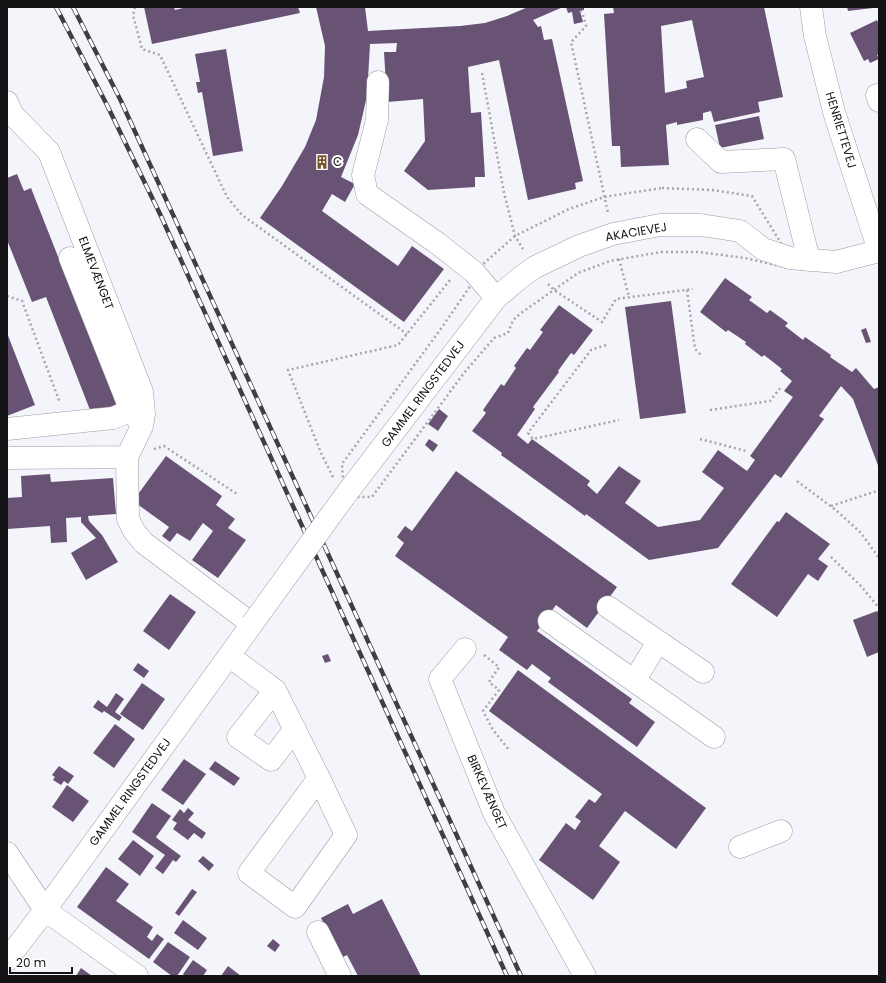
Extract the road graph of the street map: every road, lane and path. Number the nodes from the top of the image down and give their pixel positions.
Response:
1 (135, 7) edge
2 (811, 7) edge
3 (580, 11) dead end
4 (482, 73) dead end
5 (378, 82) dead end
6 (7, 102) edge
7 (697, 138) dead end
8 (612, 234) junction
9 (515, 236) dead end
10 (879, 251) edge
11 (70, 258) dead end
12 (800, 259) junction
13 (619, 260) junction
14 (463, 263) junction
15 (535, 268) junction
16 (693, 289) dead end
17 (554, 290) junction
18 (687, 290) junction
19 (7, 296) edge
20 (629, 297) junction
21 (496, 298) junction
22 (407, 334) junction
23 (606, 345) dead end
24 (702, 356) dead end
25 (781, 387) dead end
26 (710, 410) dead end
27 (137, 418) junction
28 (619, 420) dead end
29 (68, 422) junction
30 (7, 429) edge
31 (700, 439) dead end
32 (746, 451) dead end
33 (127, 457) junction
34 (7, 458) edge
35 (797, 481) dead end
36 (340, 490) junction
37 (877, 491) dead end
38 (238, 494) dead end
39 (831, 506) junction
40 (831, 557) dead end
41 (879, 558) edge
42 (608, 607) dead end
43 (879, 608) edge
44 (549, 621) dead end
45 (252, 624) junction
46 (658, 642) junction
47 (465, 649) joint
48 (229, 656) junction
49 (703, 672) dead end
50 (634, 681) junction
51 (275, 690) junction
52 (295, 729) junction
53 (714, 737) dead end
54 (510, 751) dead end
55 (319, 778) junction
56 (781, 831) dead end
57 (740, 847) dead end
58 (7, 854) edge
59 (45, 910) junction
60 (318, 932) dead end
61 (7, 960) edge
62 (137, 976) edge
63 (340, 976) edge
64 (585, 976) edge

1 - 22 path
2 - 10 street, HENRIETTEVEJ
3 - 8 path
4 - 9 path
5 - 14 street
6 - 27 street, ELMEVÆNGET
7 - 12 street
8 - 12 street, AKACIEVEJ
8 - 13 path
8 - 15 street, AKACIEVEJ
10 - 12 street, AKACIEVEJ
11 - 27 street
12 - 13 path
13 - 17 path
13 - 20 path
14 - 21 street
14 - 22 path
15 - 17 path
15 - 21 street, AKACIEVEJ
16 - 18 path
17 - 20 path
17 - 36 path
18 - 20 path
18 - 24 path
19 - 29 path
21 - 36 street, GAMMEL RINGSTEDVEJ
22 - 36 path
23 - 28 path
25 - 26 path
27 - 29 street
27 - 33 street, ELMEVÆNGET
29 - 30 street
31 - 32 path
33 - 34 street
33 - 38 path
33 - 45 street
35 - 39 path
36 - 45 street, GAMMEL RINGSTEDVEJ, bridge
37 - 39 path
39 - 41 path
40 - 43 path
42 - 46 street
44 - 50 street
45 - 48 street, GAMMEL RINGSTEDVEJ
46 - 49 street
46 - 50 street
47 - 54 path
47 - 64 street, BIRKEVÆNGET
48 - 51 street
48 - 59 street, GAMMEL RINGSTEDVEJ
50 - 53 street
51 - 52 street
51 - 52 street
52 - 55 street
55 - 55 street
56 - 57 street
58 - 59 street
59 - 61 street, GAMMEL RINGSTEDVEJ
59 - 62 street
60 - 63 street

